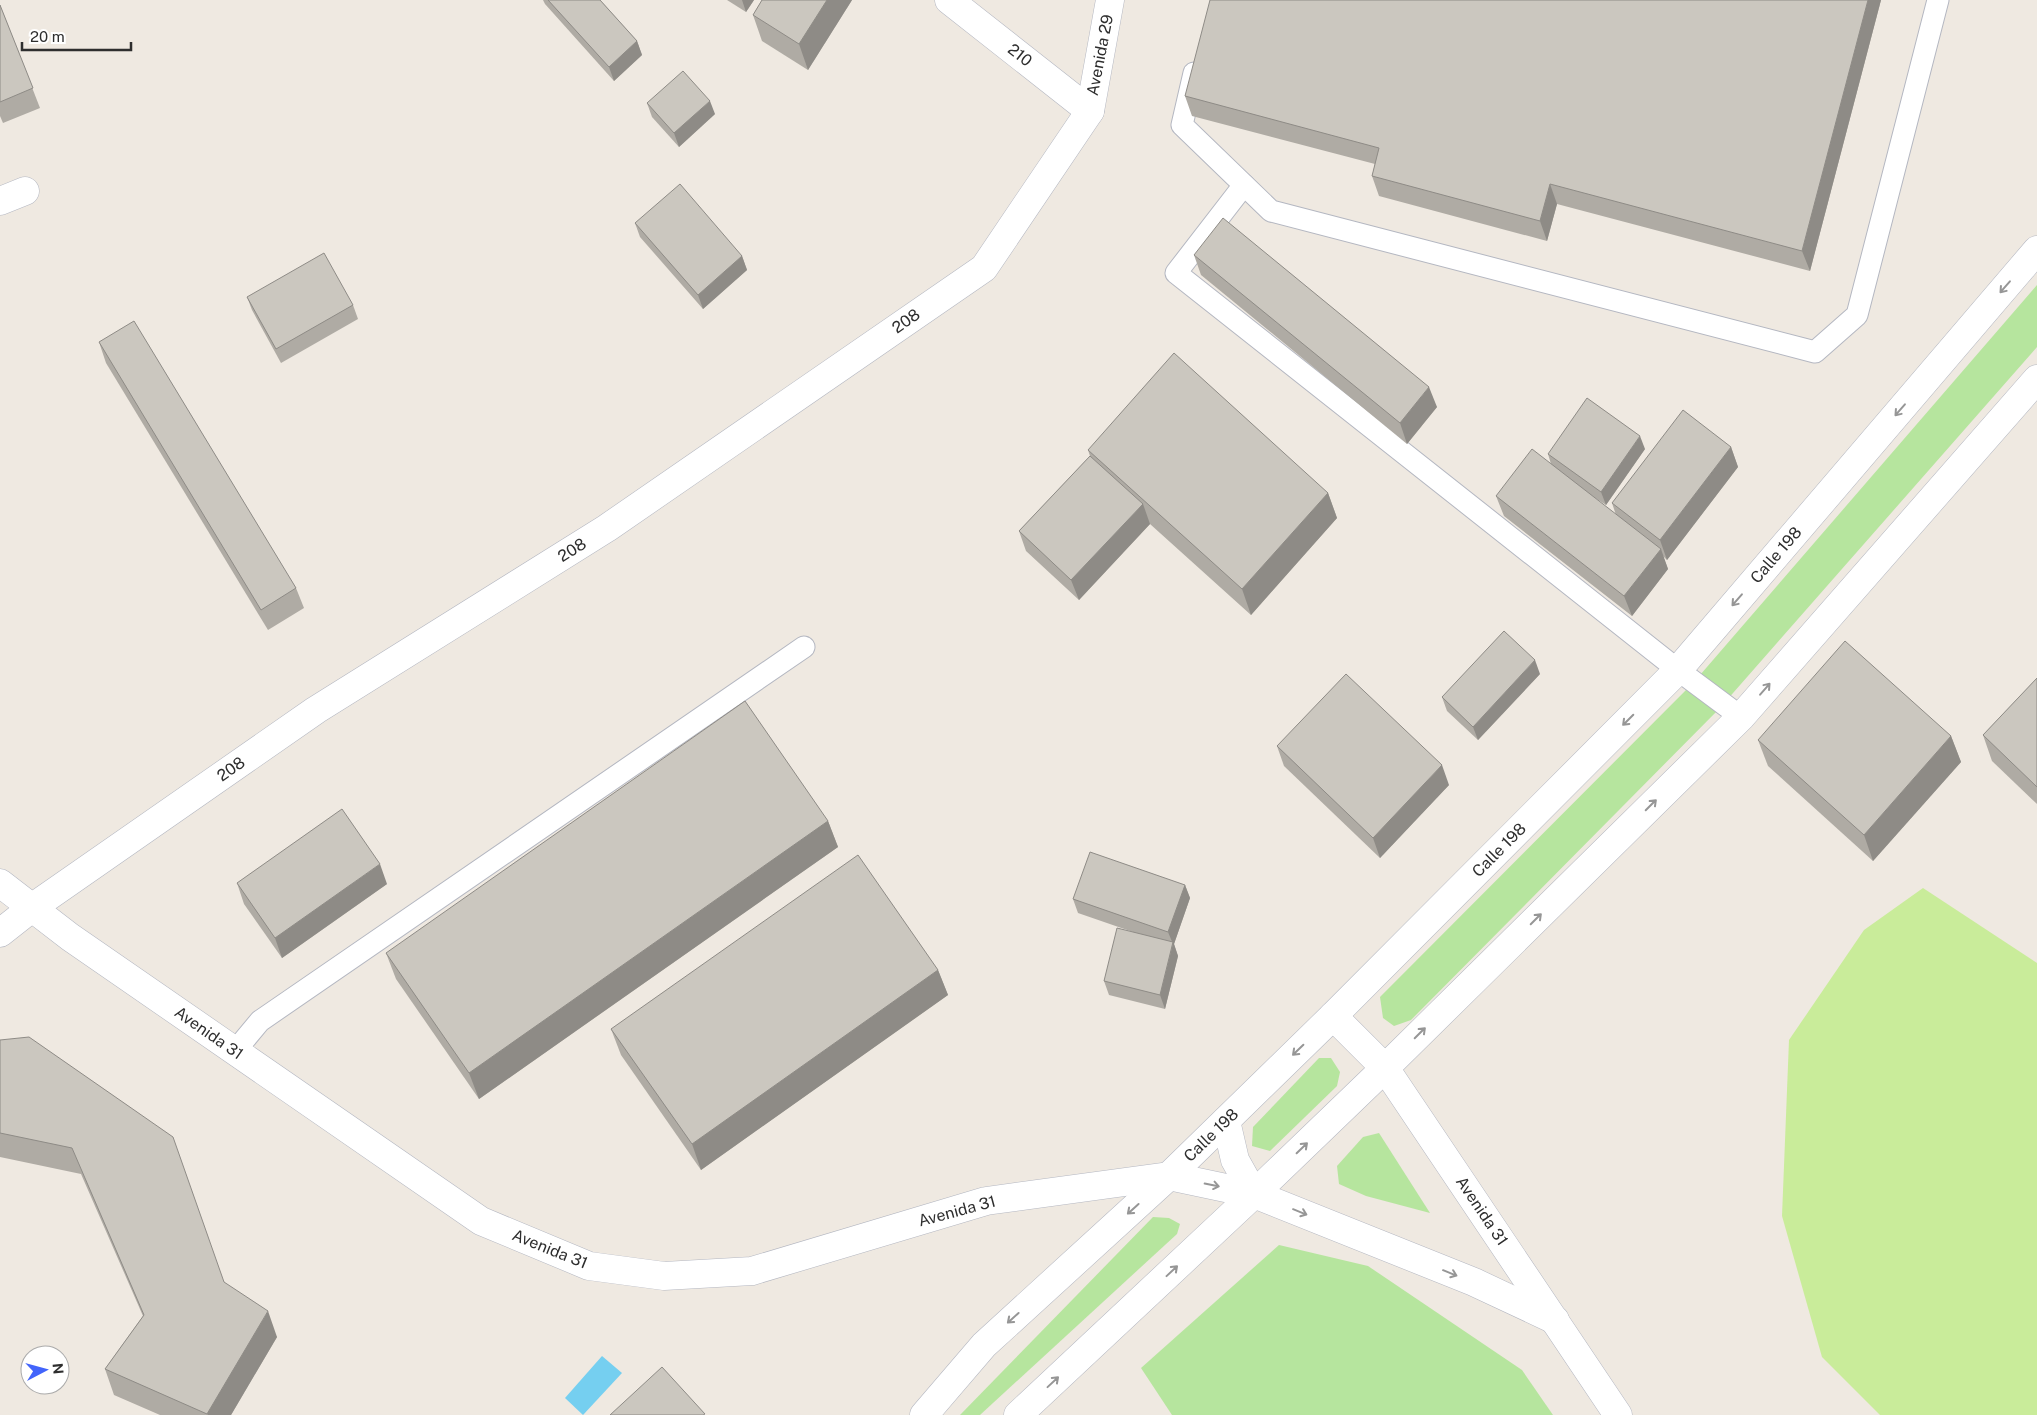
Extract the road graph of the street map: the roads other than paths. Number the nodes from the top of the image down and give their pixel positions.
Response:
1 (950, 0) edge
2 (1110, 0) edge
3 (1938, 0) edge
4 (1197, 58) edge
5 (1090, 111) junction
6 (1244, 185) junction
7 (25, 191) dead end
8 (0, 201) edge
9 (2037, 250) edge
10 (2037, 380) edge
11 (804, 647) dead end
12 (1678, 670) junction
13 (1741, 717) junction
14 (0, 883) edge
15 (33, 907) junction
16 (0, 934) edge
17 (1333, 1016) junction
18 (235, 1051) junction
19 (1385, 1068) junction
20 (1226, 1121) junction
21 (1169, 1176) junction
22 (1254, 1194) junction
23 (1556, 1321) junction
24 (924, 1415) edge
25 (1018, 1415) edge
26 (1618, 1415) edge

1 - 5 main road, 210
2 - 5 main road, Avenida 29
3 - 6 lane
4 - 6 lane
5 - 15 main road, 208
6 - 12 lane
7 - 8 main road
9 -> 12 main road, Calle 198
13 -> 10 main road
11 - 18 lane
12 - 13 lane
12 -> 17 main road, Calle 198
19 -> 13 main road
14 - 15 main road, Avenida 31
15 - 16 main road, 208
15 - 18 main road, Avenida 31
17 - 19 main road, Avenida 31
17 -> 20 main road, Calle 198
18 - 21 main road, Avenida 31
22 -> 19 main road
19 - 23 main road, Avenida 31
20 - 21 main road, Calle 198
20 - 22 main road
21 -> 22 main road, Avenida 31
21 -> 24 main road, Calle 198
22 -> 23 main road, Avenida 31
25 -> 22 main road
23 - 26 main road, Avenida 31

